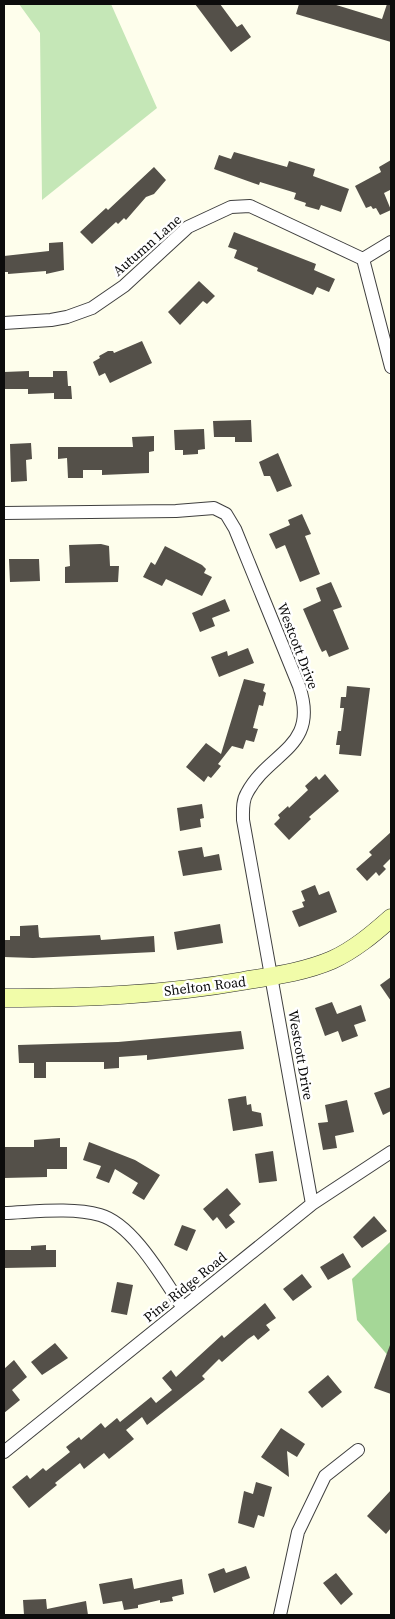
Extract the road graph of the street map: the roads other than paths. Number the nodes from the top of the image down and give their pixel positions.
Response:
1 (391, 242) edge
2 (363, 259) junction
3 (4, 323) edge
4 (391, 367) edge
5 (4, 513) edge
6 (391, 918) edge
7 (272, 976) junction
8 (4, 998) edge
9 (391, 1152) edge
10 (312, 1204) junction
11 (4, 1213) edge
12 (183, 1308) junction
13 (358, 1450) dead end
14 (4, 1452) edge
15 (280, 1615) edge

1 - 2 street
2 - 3 street, Autumn Lane
2 - 4 street
5 - 7 street, Westcott Drive
6 - 7 street, Shelton Road
7 - 8 street, Shelton Road
7 - 10 street, Westcott Drive
9 - 10 street, Pine Ridge Road
10 - 12 street, Pine Ridge Road
11 - 12 street
12 - 14 street, Pine Ridge Road
13 - 15 street

